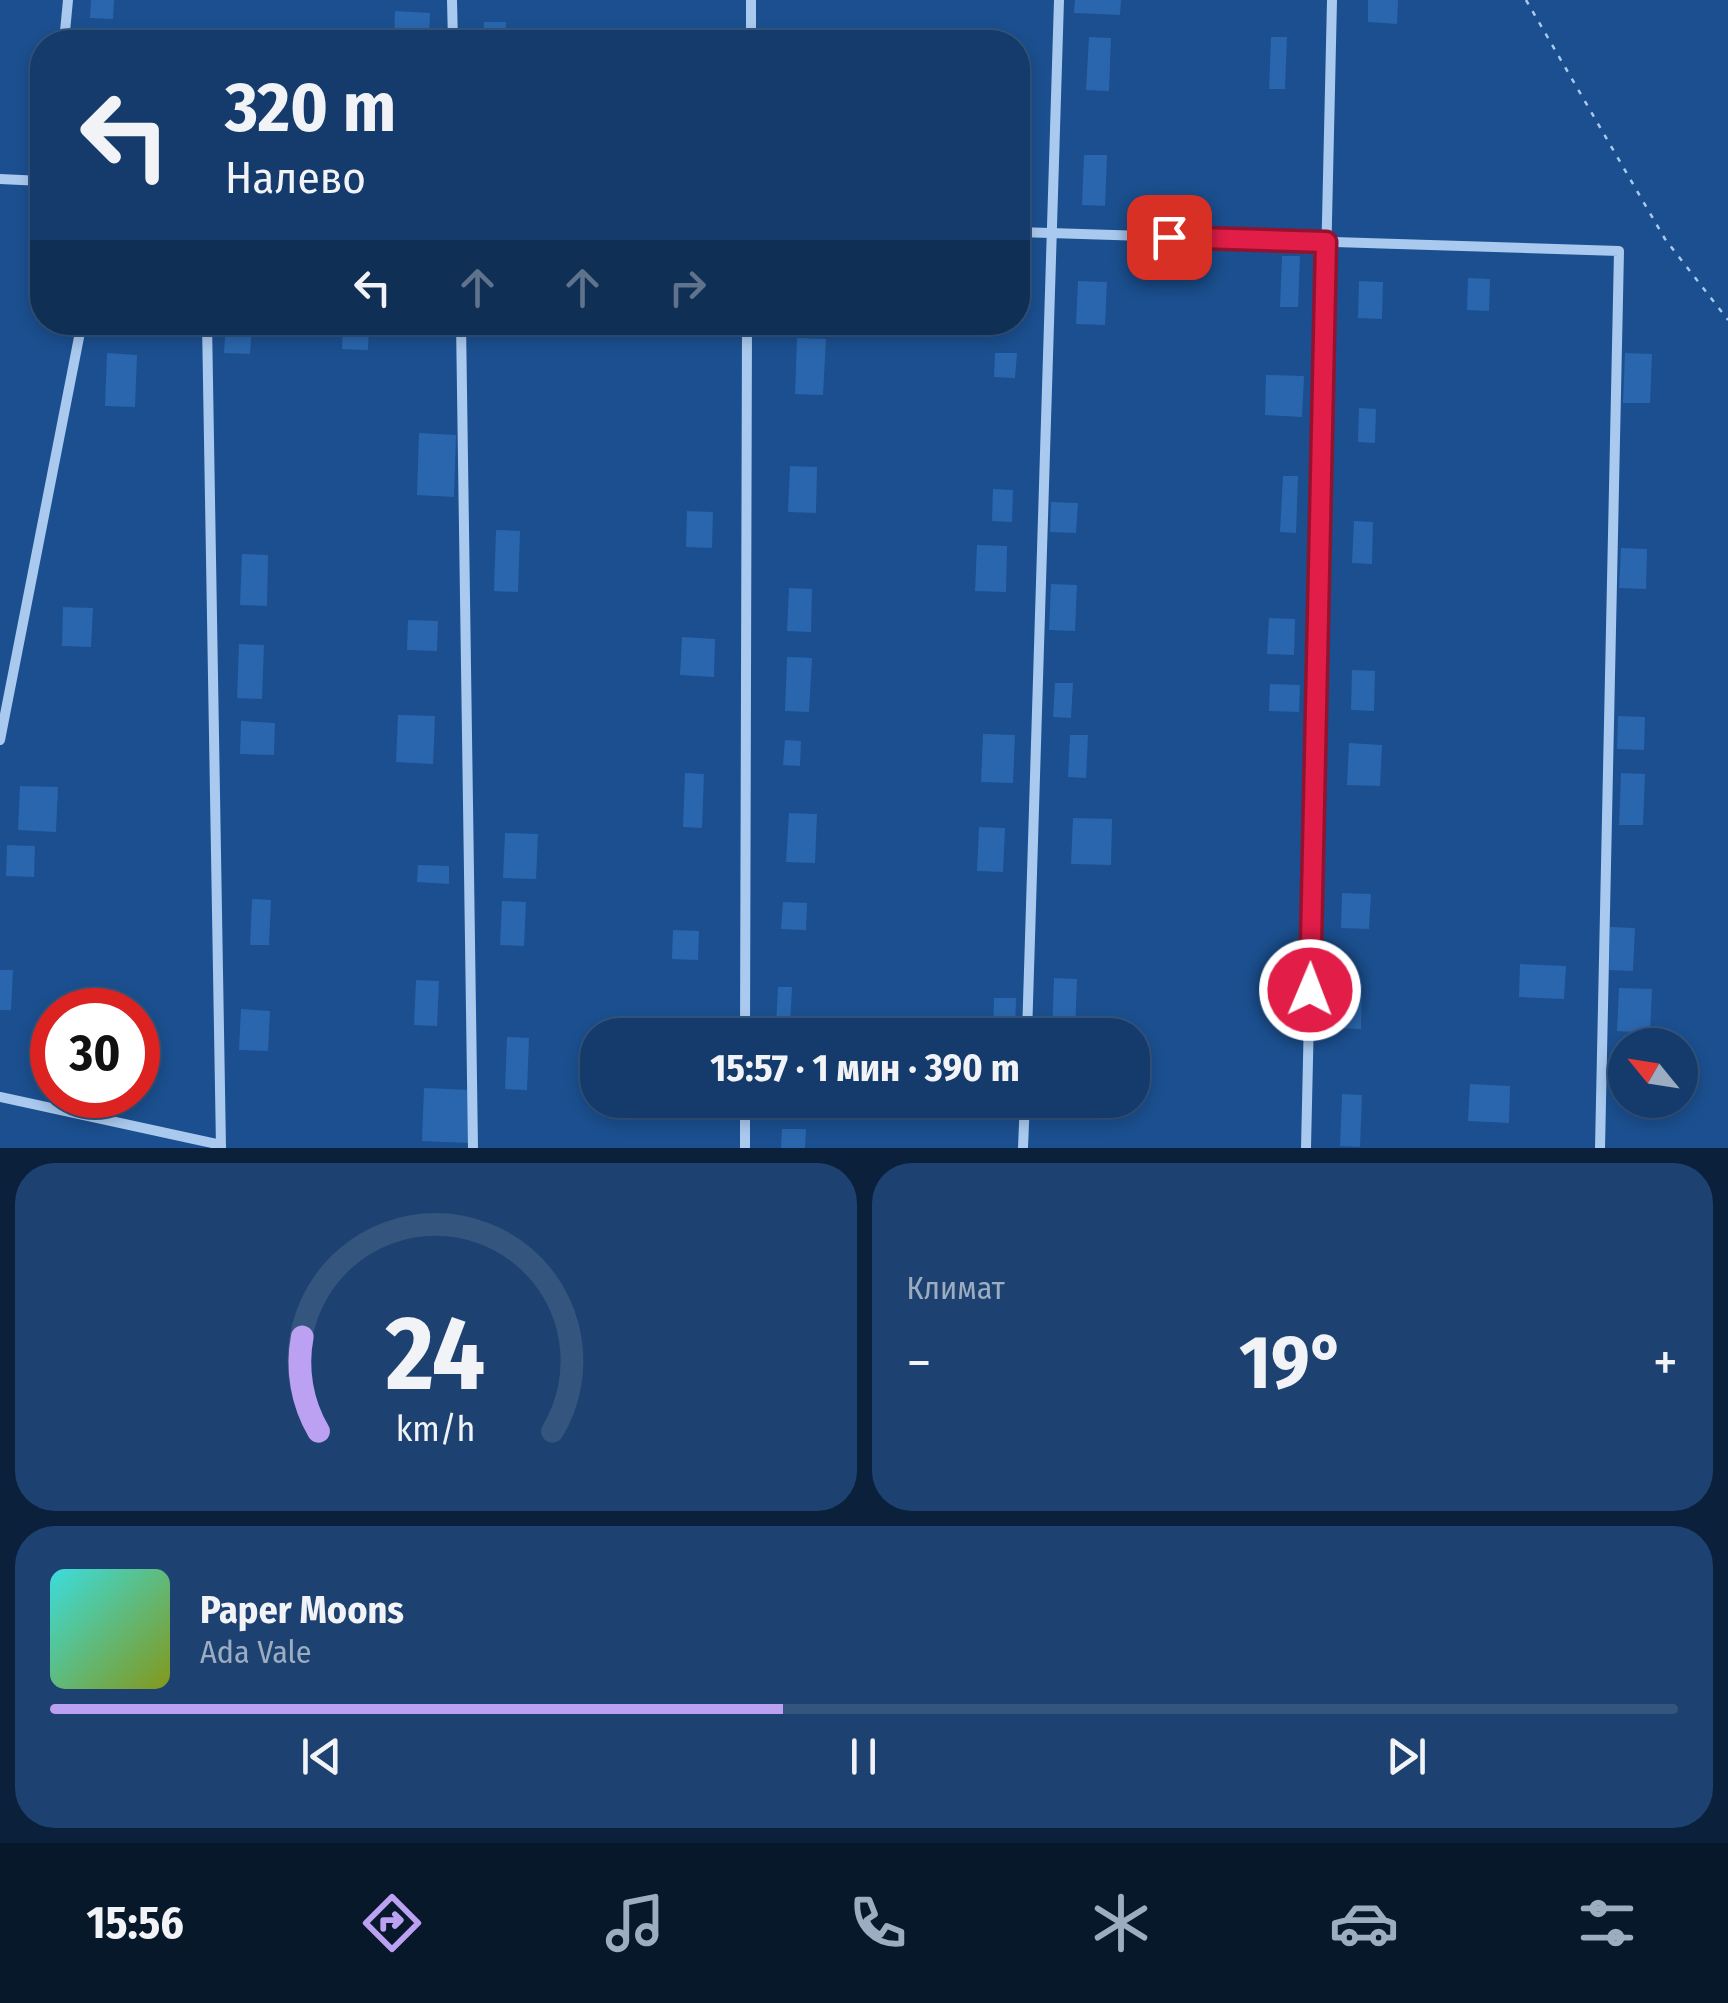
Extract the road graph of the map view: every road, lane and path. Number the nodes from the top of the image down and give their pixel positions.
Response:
1 (68, 0) edge
2 (452, 0) edge
3 (751, 0) edge
4 (1059, 0) edge
5 (1332, 0) edge
6 (1526, 0) edge
7 (65, 30) edge
8 (453, 30) edge
9 (751, 30) edge
10 (0, 179) edge
11 (30, 181) edge
12 (1030, 233) edge
13 (1052, 234) junction
14 (1326, 242) junction
15 (1728, 320) edge
16 (79, 335) edge
17 (208, 335) edge
18 (461, 335) edge
19 (747, 335) edge
20 (0, 740) edge
21 (745, 1018) edge
22 (1028, 1018) edge
23 (0, 1097) edge
24 (745, 1118) edge
25 (1025, 1118) edge
26 (221, 1146) edge
27 (474, 1148) edge
28 (745, 1148) edge
29 (1024, 1148) edge
30 (1306, 1148) edge
31 (1600, 1148) edge

1 - 7 street
2 - 8 street
3 - 9 street
4 - 13 street
5 - 14 street
6 - 15 path
10 - 11 street
12 - 13 street
13 - 14 street
13 - 22 street
14 - 30 street
14 - 31 street
16 - 20 street
17 - 26 street
18 - 27 street
19 - 21 street
23 - 26 street
24 - 28 street
25 - 29 street

